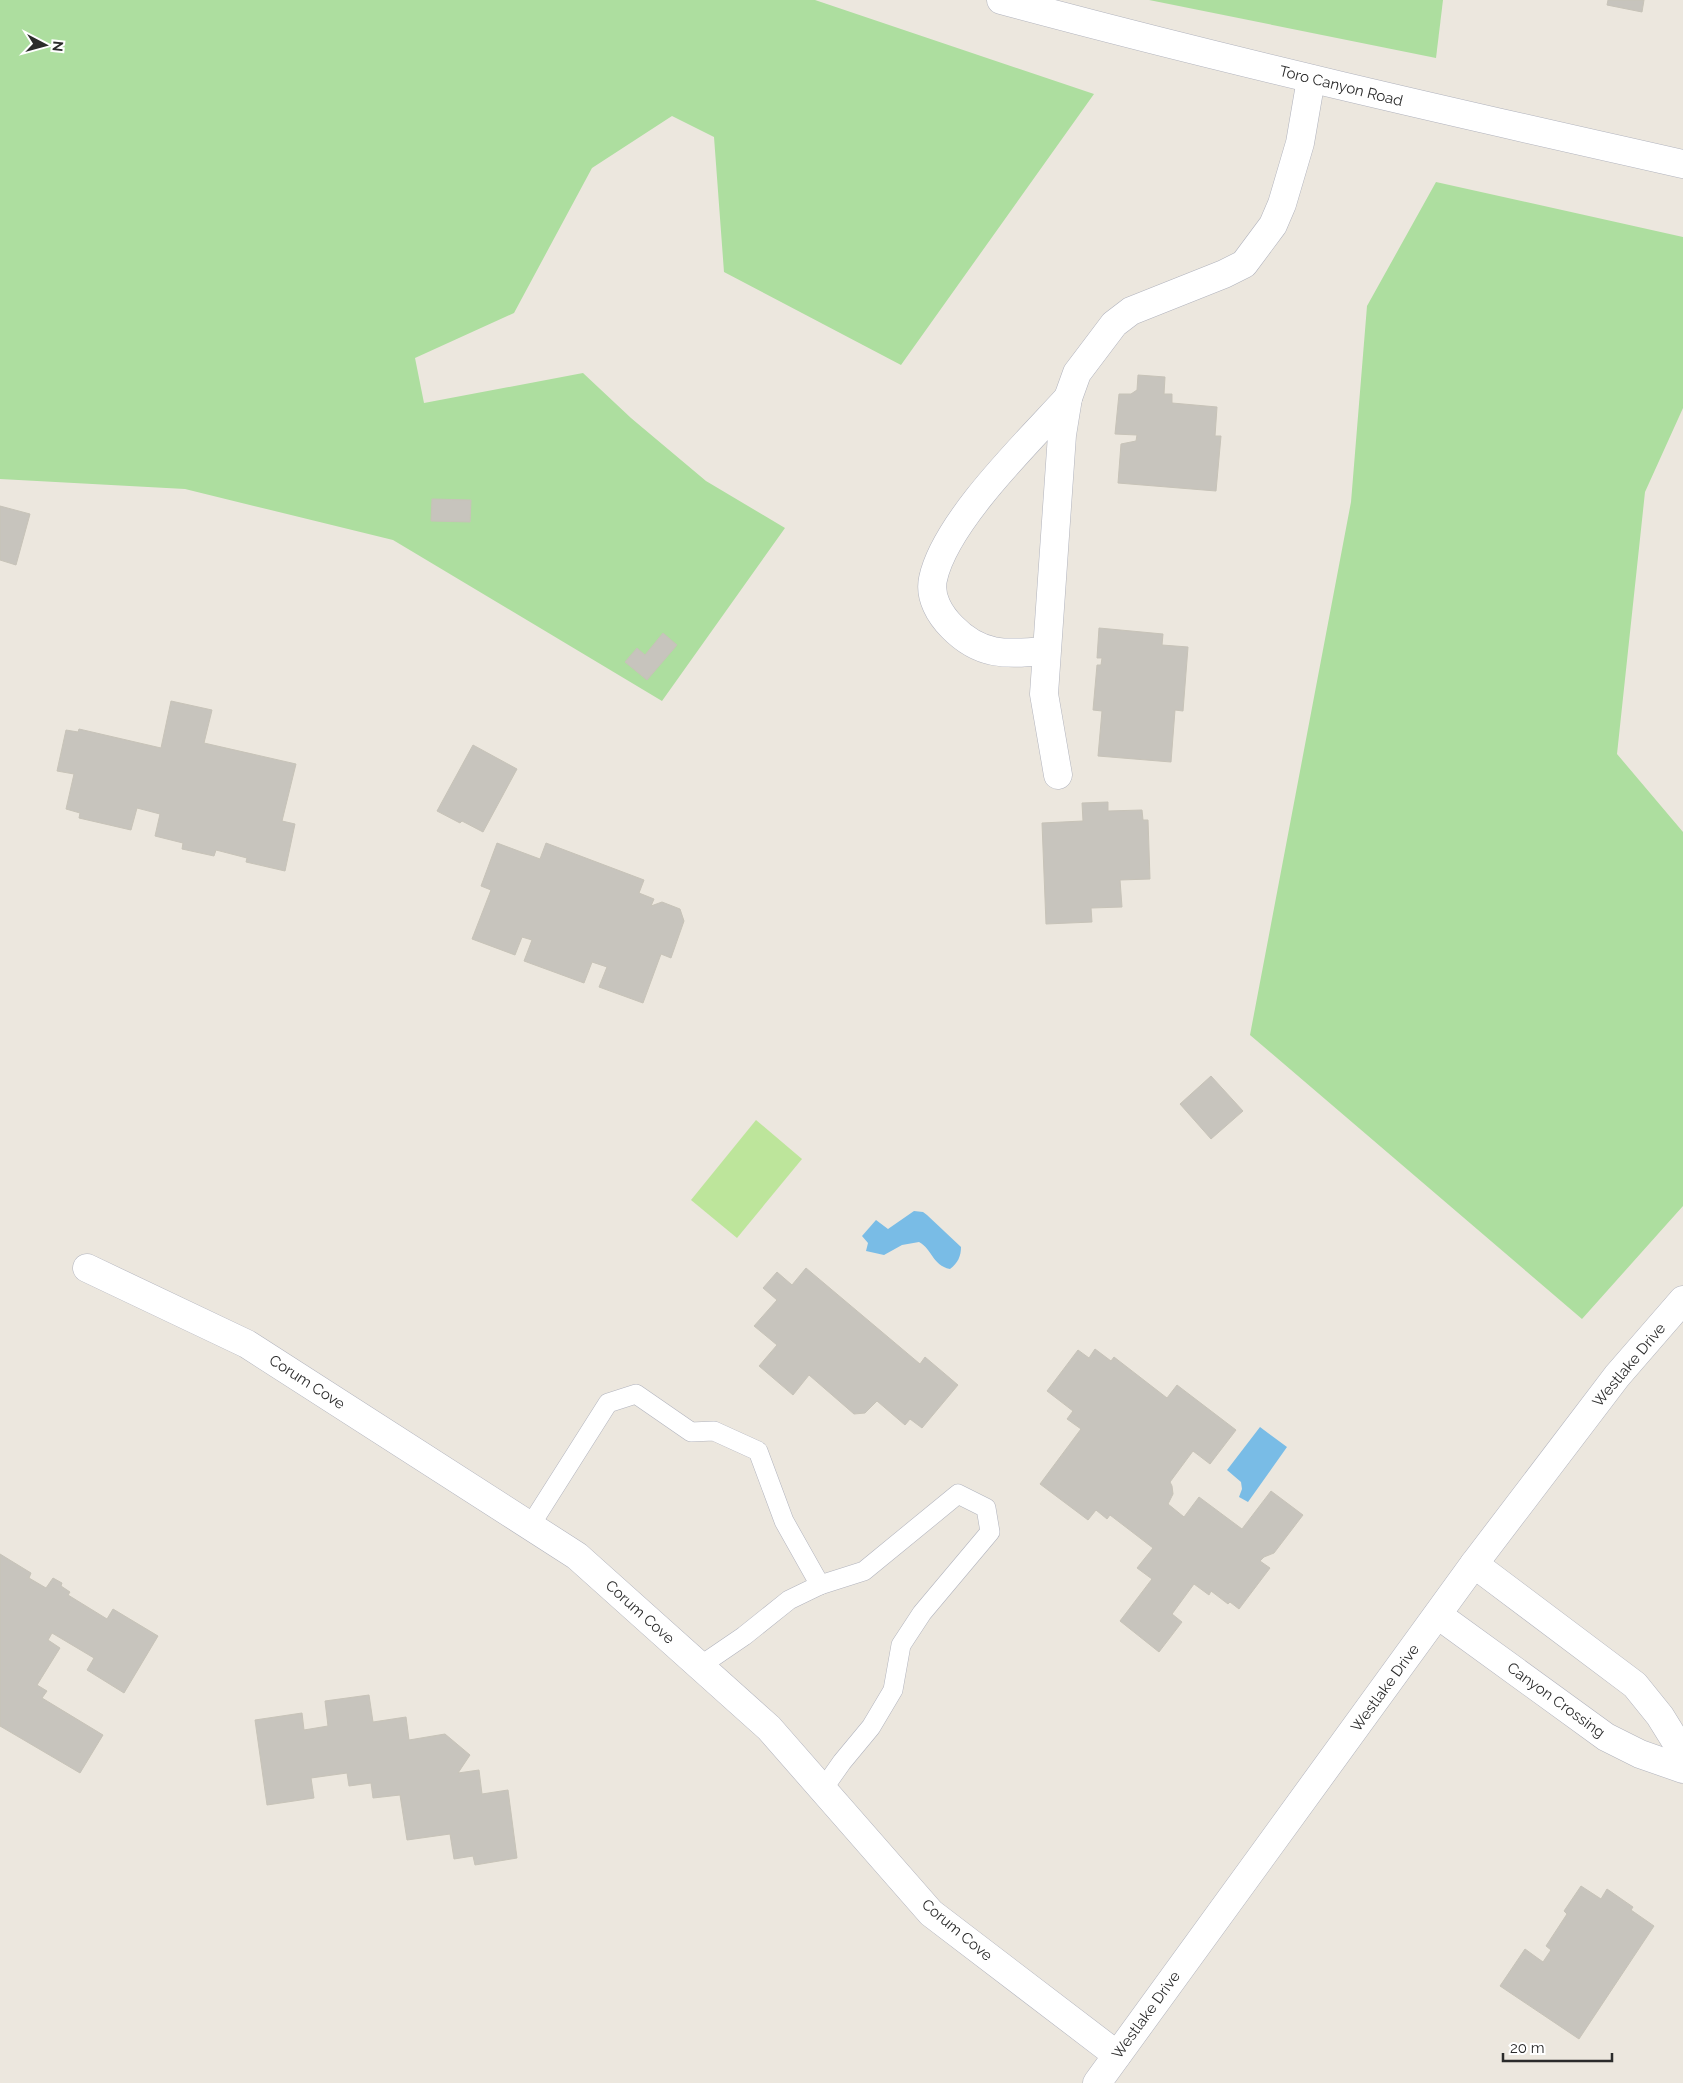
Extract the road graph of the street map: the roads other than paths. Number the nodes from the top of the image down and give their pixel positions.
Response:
1 (1001, 0) edge
2 (1311, 79) junction
3 (1683, 164) edge
4 (1068, 398) junction
5 (1046, 651) junction
6 (1058, 775) dead end
7 (87, 1268) dead end
8 (1683, 1300) edge
9 (530, 1526) junction
10 (1474, 1564) junction
11 (820, 1585) junction
12 (1438, 1615) junction
13 (700, 1666) junction
14 (1683, 1753) edge
15 (1683, 1769) edge
16 (822, 1790) junction
17 (1117, 2055) junction
18 (1097, 2083) edge

1 - 2 street, Toro Canyon Road
2 - 3 street, Toro Canyon Road
2 - 4 street
4 - 5 street
4 - 5 street
5 - 6 street
7 - 9 street, Corum Cove
8 - 10 street, Westlake Drive
9 - 11 lane
9 - 13 street, Corum Cove
10 - 12 street, Westlake Drive
10 - 14 street
11 - 13 lane
11 - 16 lane
12 - 15 street, Canyon Crossing
12 - 17 street, Westlake Drive
13 - 16 street, Corum Cove
16 - 17 street, Corum Cove
17 - 18 street, Westlake Drive

